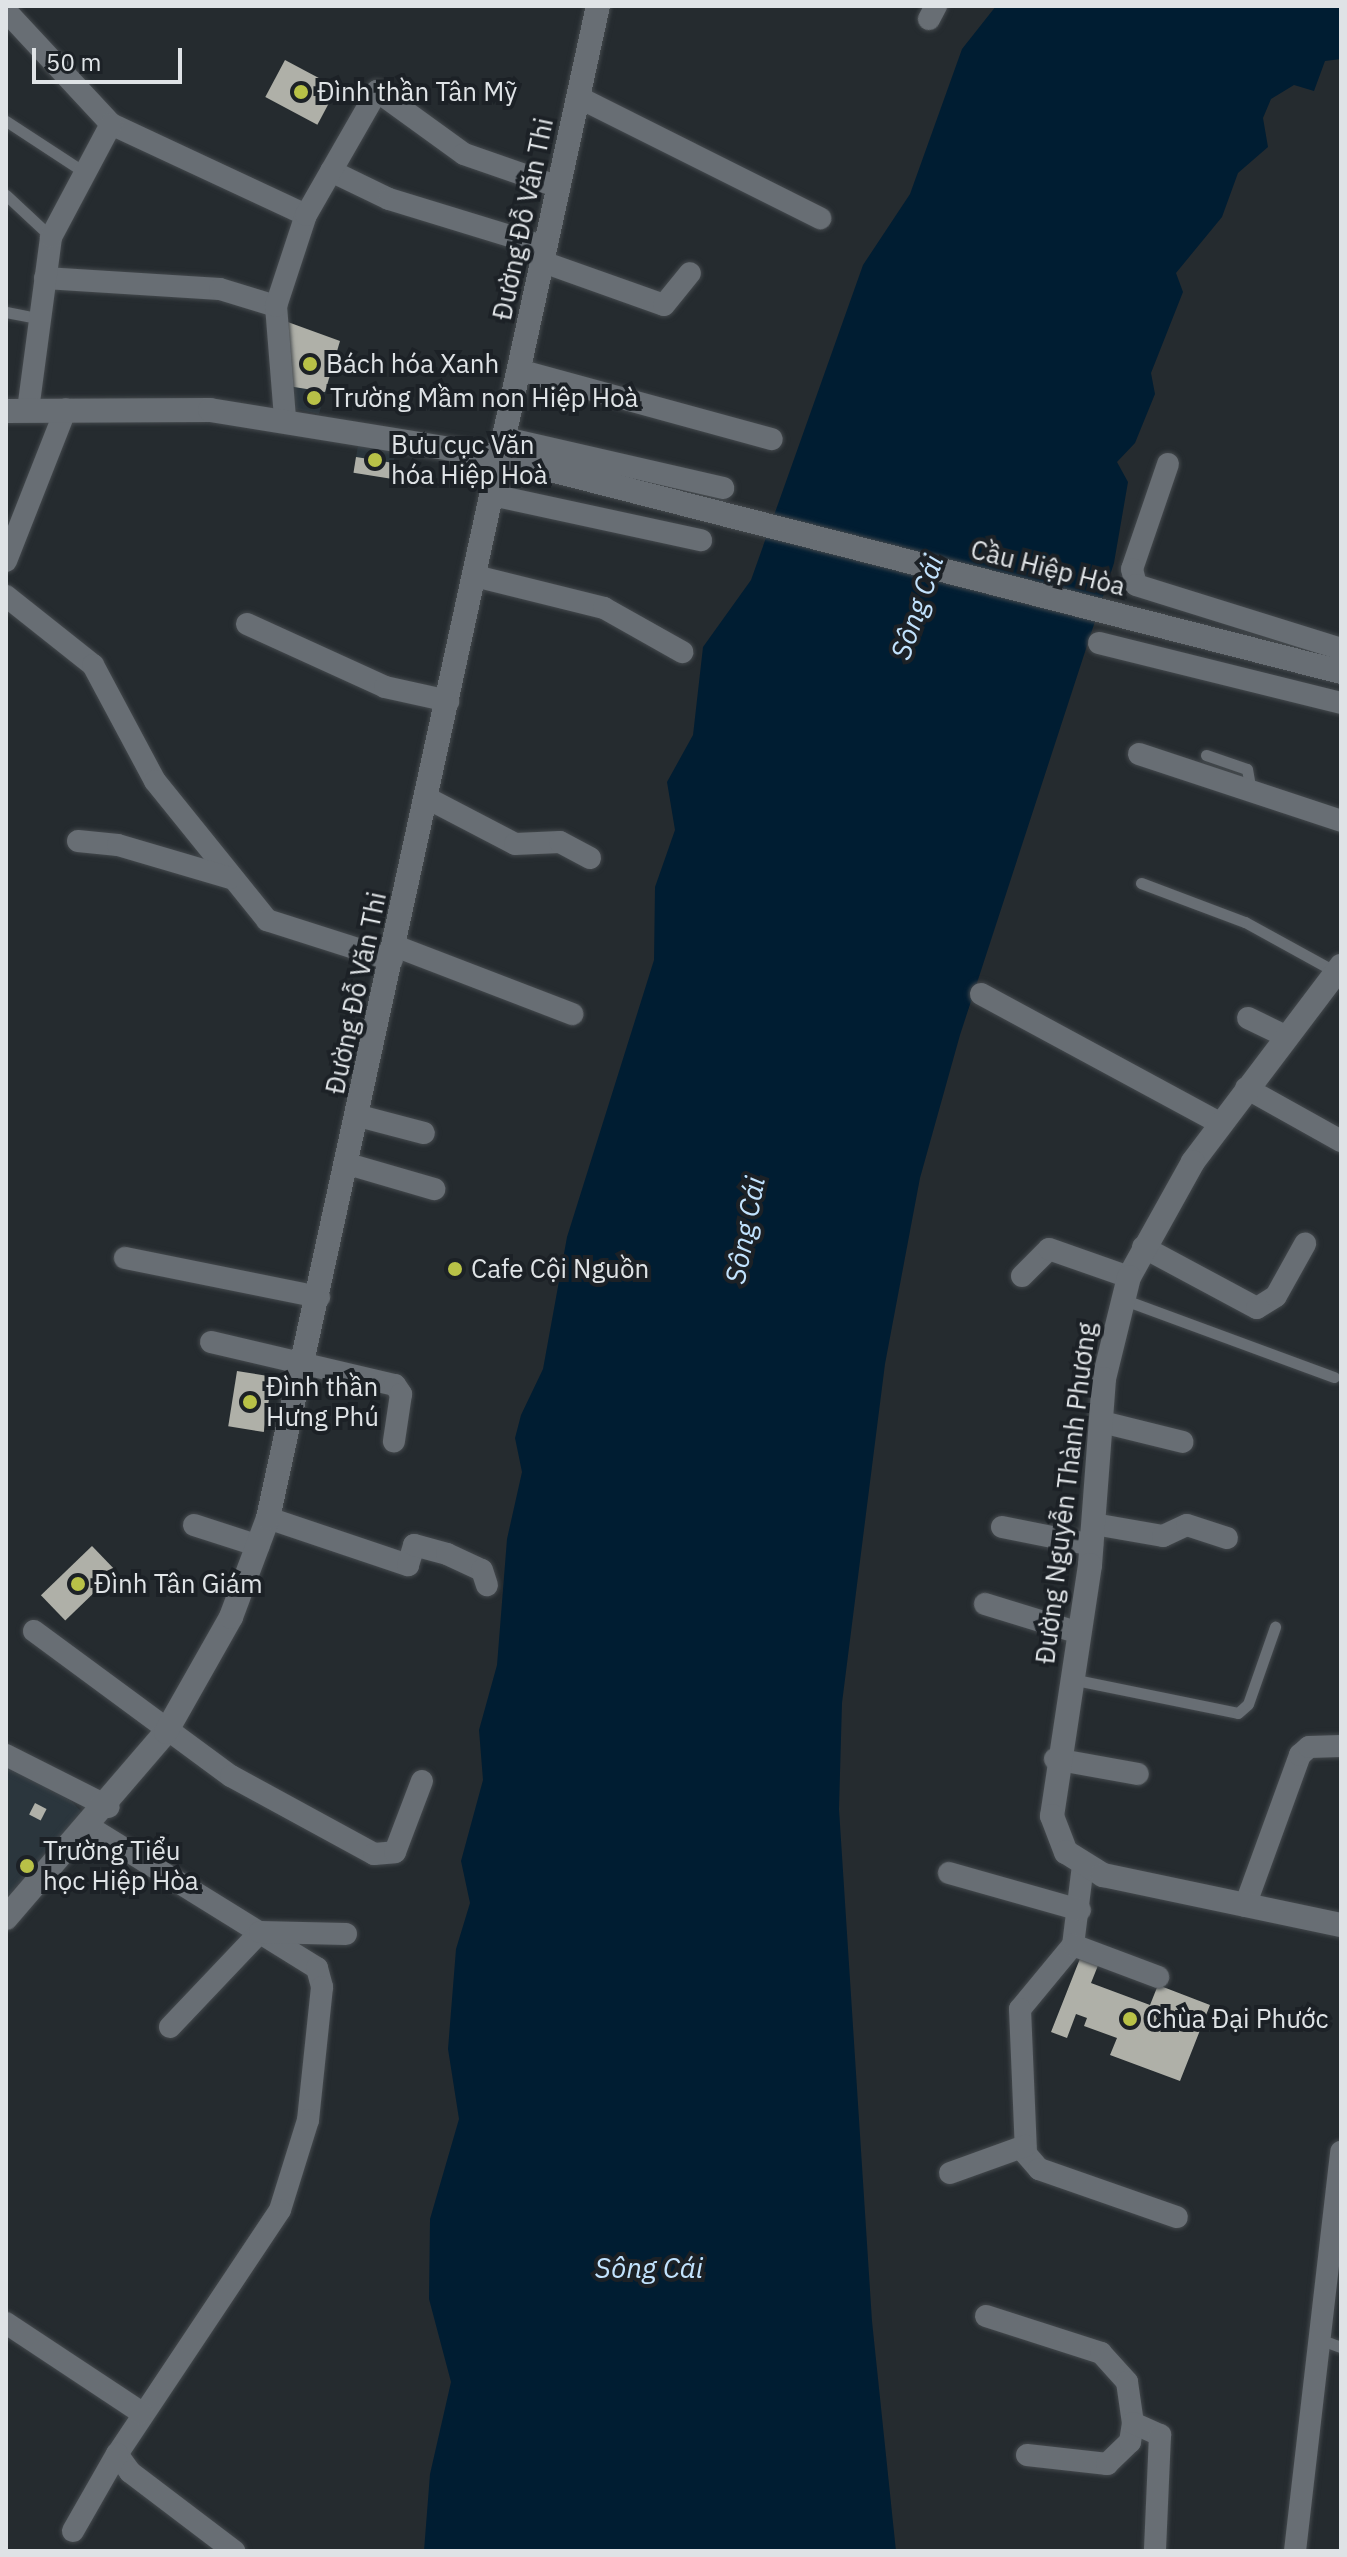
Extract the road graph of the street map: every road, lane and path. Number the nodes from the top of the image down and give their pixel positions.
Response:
1 (598, 6) edge
2 (6, 11) edge
3 (578, 97) junction
4 (6, 121) edge
5 (111, 124) junction
6 (331, 171) junction
7 (84, 172) junction
8 (559, 187) junction
9 (6, 195) edge
10 (306, 215) junction
11 (820, 218) dead end
12 (51, 237) junction
13 (544, 254) junction
14 (690, 273) dead end
15 (45, 278) junction
16 (276, 306) junction
17 (6, 312) edge
18 (37, 318) junction
19 (519, 370) junction
20 (66, 409) junction
21 (17, 411) edge
22 (285, 419) junction
23 (772, 439) dead end
24 (503, 448) junction
25 (1168, 464) dead end
26 (723, 488) dead end
27 (492, 495) junction
28 (701, 540) dead end
29 (6, 561) edge
30 (475, 576) junction
31 (6, 596) edge
32 (247, 624) dead end
33 (1099, 643) dead end
34 (1341, 649) edge
35 (682, 652) dead end
36 (1341, 672) edge
37 (448, 701) junction
38 (1341, 703) edge
39 (1139, 754) dead end
40 (1206, 755) dead end
41 (1251, 792) junction
42 (427, 798) junction
43 (1341, 821) edge
44 (78, 841) dead end
45 (590, 858) dead end
46 (230, 878) junction
47 (1141, 883) dead end
48 (394, 953) junction
49 (1338, 970) edge
50 (981, 994) dead end
51 (572, 1014) dead end
52 (1248, 1018) dead end
53 (1285, 1036) junction
54 (1246, 1088) junction
55 (359, 1116) junction
56 (1220, 1123) junction
57 (424, 1133) dead end
58 (1341, 1141) edge
59 (348, 1164) junction
60 (434, 1189) dead end
61 (1305, 1244) dead end
62 (1143, 1247) junction
63 (125, 1258) dead end
64 (1022, 1276) dead end
65 (1125, 1288) junction
66 (319, 1297) junction
67 (211, 1342) dead end
68 (305, 1363) junction
69 (1334, 1377) dead end
70 (1102, 1422) junction
71 (394, 1441) dead end
72 (1183, 1442) dead end
73 (268, 1518) junction
74 (194, 1525) dead end
75 (1002, 1527) dead end
76 (1093, 1535) junction
77 (1227, 1538) dead end
78 (259, 1546) junction
79 (487, 1585) dead end
80 (985, 1604) dead end
81 (1275, 1627) dead end
82 (34, 1631) dead end
83 (1079, 1633) junction
84 (1070, 1679) junction
85 (166, 1732) junction
86 (1341, 1746) edge
87 (6, 1755) edge
88 (1055, 1759) junction
89 (1138, 1774) dead end
90 (422, 1781) dead end
91 (109, 1807) junction
92 (91, 1828) junction
93 (1083, 1865) junction
94 (949, 1873) dead end
95 (1245, 1906) junction
96 (1080, 1910) junction
97 (6, 1918) edge
98 (1341, 1925) edge
99 (260, 1932) junction
100 (346, 1934) dead end
101 (1073, 1945) junction
102 (1158, 1977) dead end
103 (170, 2027) dead end
104 (1025, 2146) junction
105 (1341, 2152) edge
106 (950, 2173) dead end
107 (1177, 2217) dead end
108 (1333, 2267) edge
109 (986, 2316) dead end
110 (6, 2323) edge
111 (1316, 2338) junction
112 (1341, 2347) edge
113 (142, 2413) junction
114 (1133, 2423) junction
115 (117, 2454) junction
116 (1027, 2455) dead end
117 (73, 2531) dead end
118 (234, 2551) edge
119 (1155, 2551) edge
120 (1295, 2551) edge

1 - 3 main road, Đường Đỗ Văn Thi
2 - 5 street
3 - 8 main road, Đường Đỗ Văn Thi
3 - 11 street
4 - 7 lane
5 - 7 street
5 - 10 street
6 - 8 street
6 - 10 street
6 - 13 street
7 - 12 street
8 - 13 main road, Đường Đỗ Văn Thi
9 - 12 lane
10 - 16 street
12 - 15 street
13 - 14 street
13 - 19 main road, Đường Đỗ Văn Thi
15 - 16 street
15 - 18 street
16 - 22 street
17 - 18 lane
18 - 21 street
19 - 23 street
19 - 24 main road, Đường Đỗ Văn Thi
20 - 21 main road, Cầu Hiệp Hòa
20 - 22 main road, Cầu Hiệp Hòa
20 - 29 street
22 - 24 main road, Cầu Hiệp Hòa
24 - 26 street
24 - 27 main road, Đường Đỗ Văn Thi
24 - 36 main road, Cầu Hiệp Hòa
25 - 34 street
27 - 28 street
27 - 30 main road, Đường Đỗ Văn Thi
30 - 35 street
30 - 37 main road, Đường Đỗ Văn Thi
31 - 46 street
32 - 37 street
33 - 38 street
37 - 42 main road, Đường Đỗ Văn Thi
39 - 41 street
40 - 41 lane
41 - 43 street
42 - 45 street
42 - 48 main road, Đường Đỗ Văn Thi
44 - 46 street
46 - 48 street
47 - 49 lane
48 - 51 street
48 - 55 main road, Đường Đỗ Văn Thi
49 - 53 main road, Đường Nguyễn Thành Phương
50 - 56 street
52 - 53 street
53 - 54 main road, Đường Nguyễn Thành Phương
54 - 56 main road, Đường Nguyễn Thành Phương
54 - 58 street
55 - 57 street
55 - 59 main road, Đường Đỗ Văn Thi
56 - 62 main road, Đường Nguyễn Thành Phương
59 - 60 street
59 - 66 main road, Đường Đỗ Văn Thi
61 - 62 street
62 - 65 main road, Đường Nguyễn Thành Phương
63 - 66 street
64 - 65 street
65 - 69 lane
65 - 70 main road, Đường Nguyễn Thành Phương
66 - 68 main road, Đường Đỗ Văn Thi
67 - 68 street
68 - 71 street
68 - 73 main road, Đường Đỗ Văn Thi
70 - 72 street
70 - 76 main road, Đường Nguyễn Thành Phương
73 - 78 main road, Đường Đỗ Văn Thi
73 - 79 street
74 - 78 street
75 - 76 street
76 - 77 street
76 - 83 main road, Đường Nguyễn Thành Phương
78 - 85 main road, Đường Đỗ Văn Thi
80 - 83 street
81 - 84 lane
82 - 85 street
83 - 84 main road, Đường Nguyễn Thành Phương
84 - 88 main road, Đường Nguyễn Thành Phương
85 - 90 street
85 - 91 main road, Đường Đỗ Văn Thi
86 - 95 street
87 - 91 street
88 - 89 street
88 - 93 main road, Đường Nguyễn Thành Phương
91 - 92 main road, Đường Đỗ Văn Thi
92 - 97 main road, Đường Đỗ Văn Thi
92 - 99 street
93 - 95 main road
93 - 96 street
94 - 96 street
95 - 98 main road
96 - 101 street
99 - 100 street
99 - 103 street
99 - 113 street
101 - 102 street
101 - 104 street
104 - 106 street
104 - 107 street
105 - 108 street
108 - 111 street
109 - 114 street
110 - 113 street
111 - 112 lane
111 - 120 street
113 - 115 street
114 - 116 street
114 - 119 street
115 - 117 street
115 - 118 street

